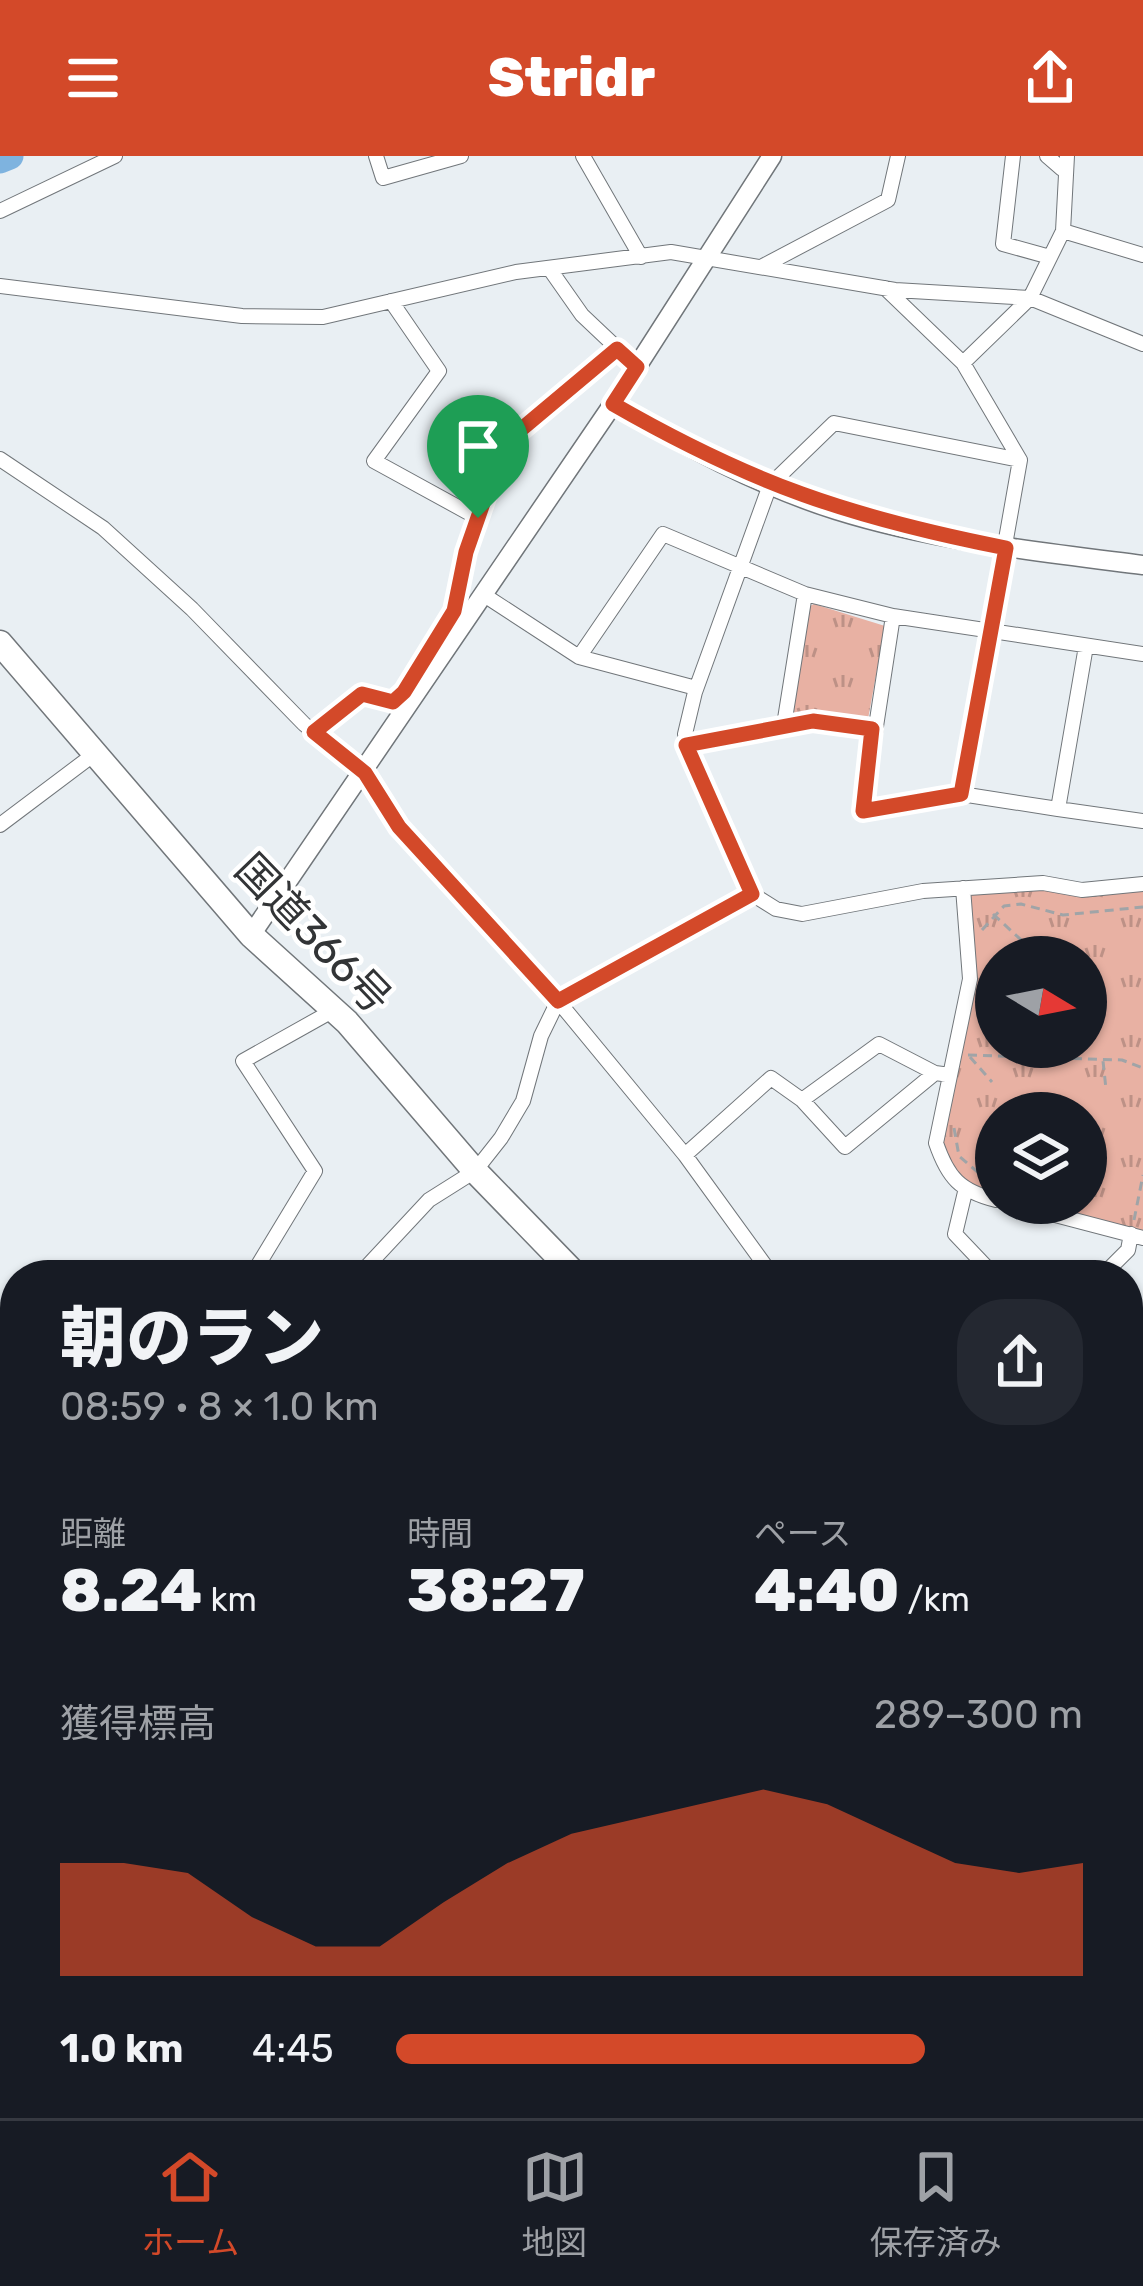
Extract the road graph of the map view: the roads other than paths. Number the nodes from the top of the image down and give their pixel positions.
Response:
1 (116, 156) edge
2 (376, 156) edge
3 (461, 156) edge
4 (583, 156) edge
5 (772, 156) edge
6 (898, 156) edge
7 (1013, 156) edge
8 (1047, 156) edge
9 (1065, 163) edge
10 (0, 212) edge
11 (1063, 231) junction
12 (1143, 255) edge
13 (641, 257) junction
14 (1050, 257) junction
15 (709, 258) junction
16 (761, 267) junction
17 (549, 268) junction
18 (0, 286) edge
19 (885, 288) junction
20 (1030, 298) junction
21 (391, 301) junction
22 (1143, 344) edge
23 (617, 349) junction
24 (963, 363) junction
25 (637, 367) junction
26 (613, 404) junction
27 (1020, 460) junction
28 (6, 463) edge
29 (0, 480) edge
30 (770, 485) junction
31 (478, 518) junction
32 (1006, 548) junction
33 (1143, 565) edge
34 (743, 569) junction
35 (805, 594) junction
36 (484, 595) junction
37 (893, 616) junction
38 (986, 632) junction
39 (0, 643) edge
40 (1086, 646) junction
41 (1143, 654) edge
42 (579, 657) junction
43 (696, 688) junction
44 (784, 724) junction
45 (872, 729) junction
46 (314, 732) junction
47 (686, 745) junction
48 (97, 752) junction
49 (365, 773) junction
50 (961, 794) junction
51 (1058, 809) junction
52 (1143, 821) edge
53 (0, 825) edge
54 (1143, 884) edge
55 (963, 888) junction
56 (752, 894) junction
57 (251, 935) junction
58 (558, 1001) junction
59 (334, 1010) junction
60 (950, 1076) junction
61 (802, 1100) junction
62 (685, 1155) junction
63 (475, 1172) junction
64 (964, 1192) junction
65 (975, 1195) edge
66 (1090, 1224) edge
67 (1137, 1236) edge
68 (260, 1260) edge
69 (373, 1260) edge
70 (561, 1260) edge
71 (761, 1260) edge
72 (980, 1260) edge
73 (1118, 1260) edge

1 - 10 street
2 - 3 street
4 - 13 street
5 - 15 street
6 - 16 street
7 - 14 street
8 - 9 street
9 - 11 street
11 - 12 street
11 - 14 street
13 - 15 street
13 - 17 street
14 - 20 street
15 - 16 street
15 - 25 street
16 - 19 street
17 - 21 street
17 - 23 street
18 - 21 street
19 - 20 street
19 - 24 street
20 - 22 street
20 - 24 street
21 - 31 street
23 - 25 street
23 - 31 street
24 - 27 street
25 - 26 street
26 - 30 street
26 - 36 street
27 - 30 street
27 - 32 street
28 - 29 street
28 - 46 street
30 - 32 street
30 - 34 street
31 - 46 street
32 - 33 street
32 - 38 street
34 - 35 street
34 - 42 street
34 - 43 street
35 - 37 street
35 - 44 street
36 - 42 street
36 - 49 street
37 - 38 street
37 - 45 street
38 - 40 street
38 - 50 street
39 - 48 highway, 国道366号
40 - 41 street
40 - 51 street
42 - 43 street
43 - 47 street
44 - 45 street
44 - 47 street
45 - 50 street
46 - 49 street
47 - 56 street
48 - 53 street
48 - 57 highway, 国道366号
49 - 57 street
49 - 58 street
50 - 51 street
51 - 52 street
54 - 55 street
55 - 56 street
55 - 60 street
56 - 58 street
57 - 59 highway, 国道366号
58 - 62 street
58 - 63 street
59 - 63 highway, 国道366号
59 - 68 street
60 - 61 street
60 - 61 street
60 - 64 street
61 - 62 street
62 - 71 street
63 - 69 street
63 - 70 highway, 国道366号
64 - 65 street
64 - 72 street
66 - 67 street
67 - 73 street

